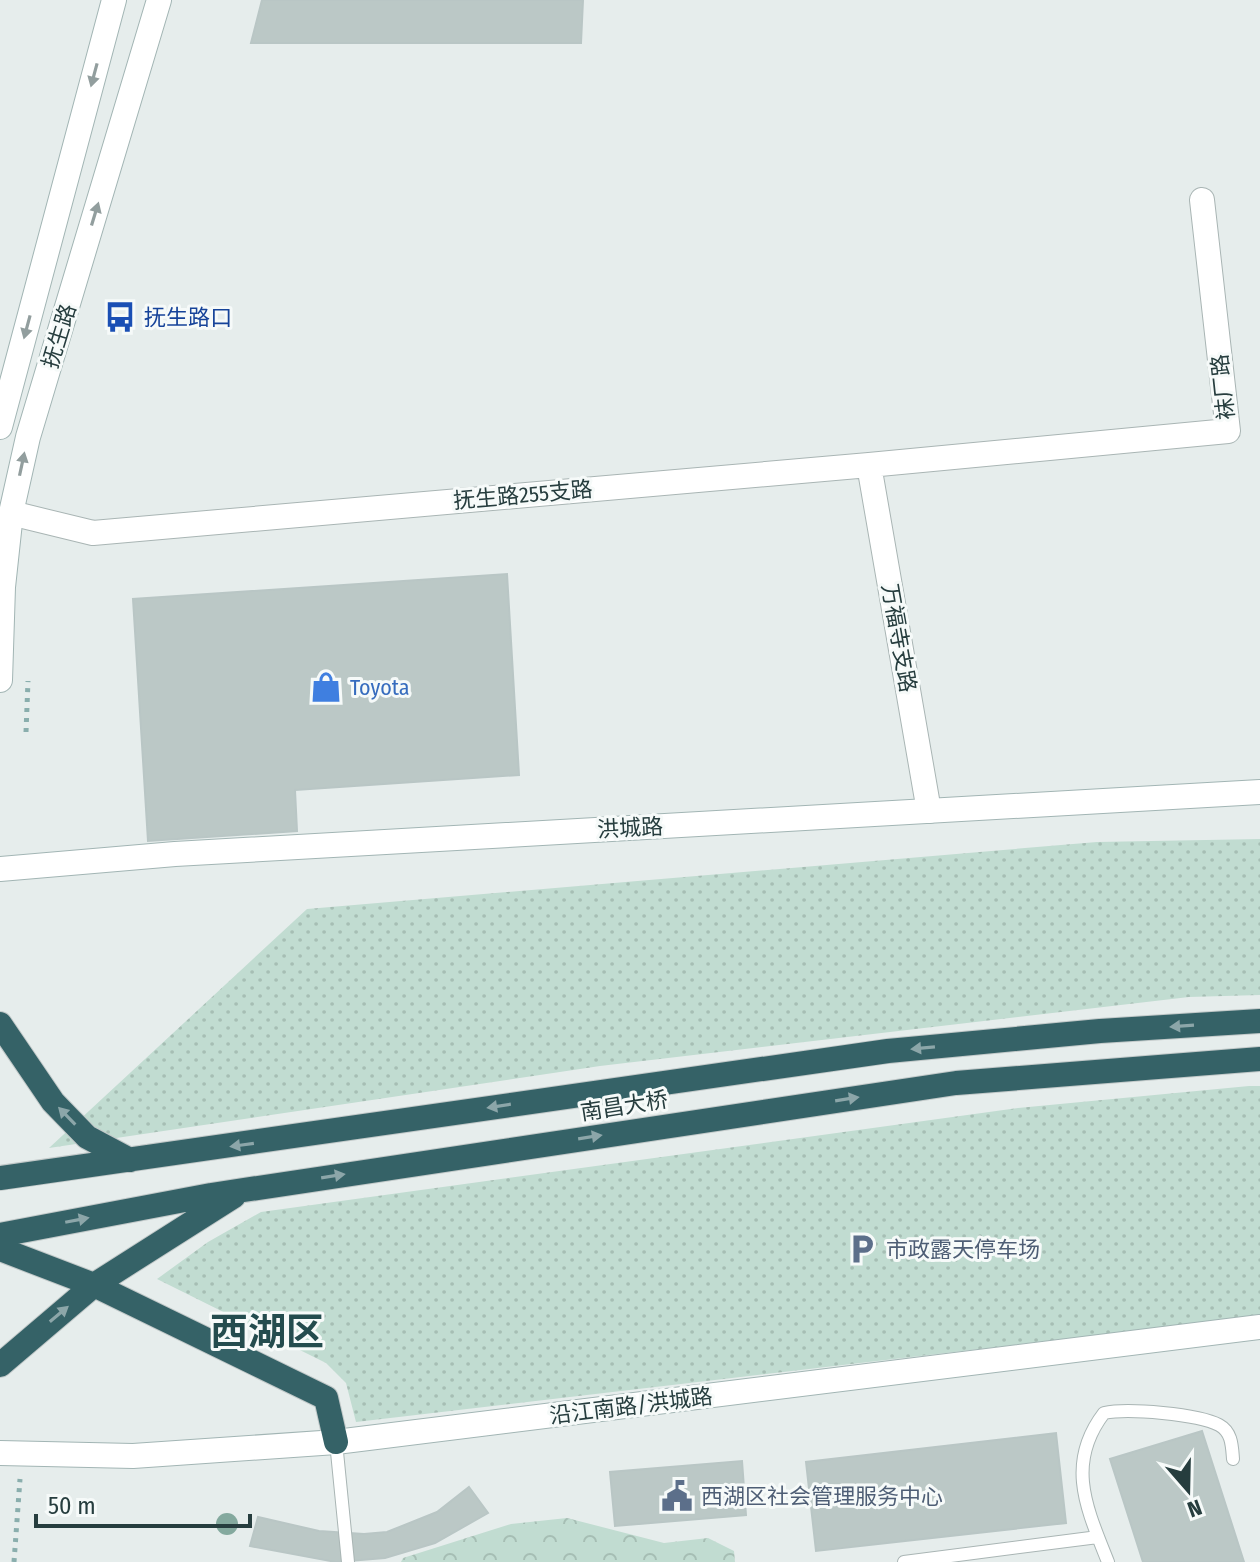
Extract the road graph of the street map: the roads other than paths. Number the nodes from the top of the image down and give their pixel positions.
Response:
1 (114, 0) edge
2 (159, 0) edge
3 (1202, 200) dead end
4 (0, 427) edge
5 (1037, 449) joint
6 (869, 465) junction
7 (11, 513) junction
8 (0, 680) edge
9 (1260, 792) edge
10 (929, 811) junction
11 (0, 869) edge
12 (1260, 1021) edge
13 (0, 1024) edge
14 (1260, 1059) edge
15 (130, 1160) junction
16 (0, 1178) edge
17 (245, 1189) junction
18 (0, 1235) edge
19 (0, 1249) edge
20 (94, 1285) junction
21 (1260, 1327) edge
22 (0, 1365) edge
23 (336, 1442) junction
24 (11, 1453) edge
25 (1233, 1459) dead end
26 (1098, 1537) junction
27 (348, 1562) edge
28 (904, 1562) edge
29 (1108, 1562) edge

1 -> 4 street, 抚生路
7 -> 2 street, 抚生路
3 - 5 street, 袜厂路
5 - 6 street, 抚生路255支路
6 - 7 street, 抚生路255支路
6 - 10 street, 万福寺支路
7 - 8 street, 抚生路
9 - 10 street, 洪城路
10 - 11 street, 洪城路
12 -> 15 highway, 南昌大桥
15 -> 13 highway
17 -> 14 highway, 南昌大桥
15 - 16 highway, 南昌大桥
18 -> 17 highway, 南昌大桥
17 - 20 highway
19 - 20 highway
22 -> 20 highway
20 - 23 highway
21 - 23 street, 沿江南路/洪城路
23 - 24 street, 沿江南路/洪城路
23 - 27 lane
25 - 26 lane
26 - 28 lane
26 - 29 lane

